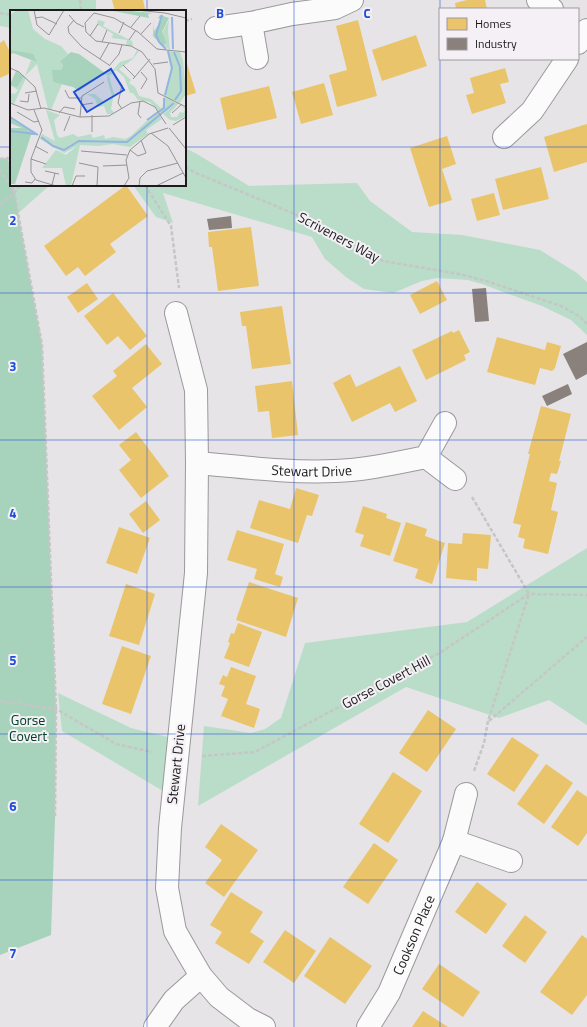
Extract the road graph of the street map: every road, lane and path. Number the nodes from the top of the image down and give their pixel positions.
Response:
1 (80, 0) edge
2 (352, 0) edge
3 (538, 0) edge
4 (550, 8) edge
5 (81, 10) edge
6 (0, 13) edge
7 (10, 14) edge
8 (251, 23) junction
9 (216, 28) dead end
10 (587, 31) edge
11 (579, 42) edge
12 (257, 58) dead end
13 (566, 60) edge
14 (504, 137) dead end
15 (0, 160) edge
16 (186, 168) edge
17 (0, 169) edge
18 (10, 170) edge
19 (13, 186) edge
20 (19, 186) edge
21 (146, 186) edge
22 (14, 193) junction
23 (0, 204) edge
24 (176, 313) joint
25 (587, 324) edge
26 (445, 424) dead end
27 (426, 457) junction
28 (197, 463) junction
29 (454, 479) joint
30 (529, 594) junction
31 (587, 595) edge
32 (587, 637) edge
33 (0, 701) edge
34 (56, 709) junction
35 (488, 721) junction
36 (177, 758) junction
37 (466, 794) joint
38 (55, 818) dead end
39 (454, 841) junction
40 (511, 861) dead end
41 (201, 976) junction
42 (155, 1027) edge
43 (264, 1027) edge
44 (368, 1027) edge

1 - 5 path
2 - 8 street
3 - 4 street
6 - 7 path
8 - 9 street
8 - 12 street
10 - 11 street
13 - 14 street
15 - 18 path
16 - 25 path, Scriveners Way
17 - 22 path
19 - 22 path
20 - 22 path
21 - 24 path
22 - 23 path
22 - 34 path
24 - 28 street, Stewart Drive
26 - 27 street
27 - 28 street, Stewart Drive
27 - 29 street
28 - 36 street, Stewart Drive
29 - 30 path
30 - 31 path
30 - 35 path
30 - 36 path, Gorse Covert Hill
32 - 35 path
33 - 34 path
34 - 36 path, Gorse Covert Hill
34 - 38 path
35 - 37 path
36 - 41 street, Stewart Drive
37 - 39 street, Cookson Place
39 - 40 street
39 - 44 street, Cookson Place
41 - 42 street
41 - 43 street, Stewart Drive

